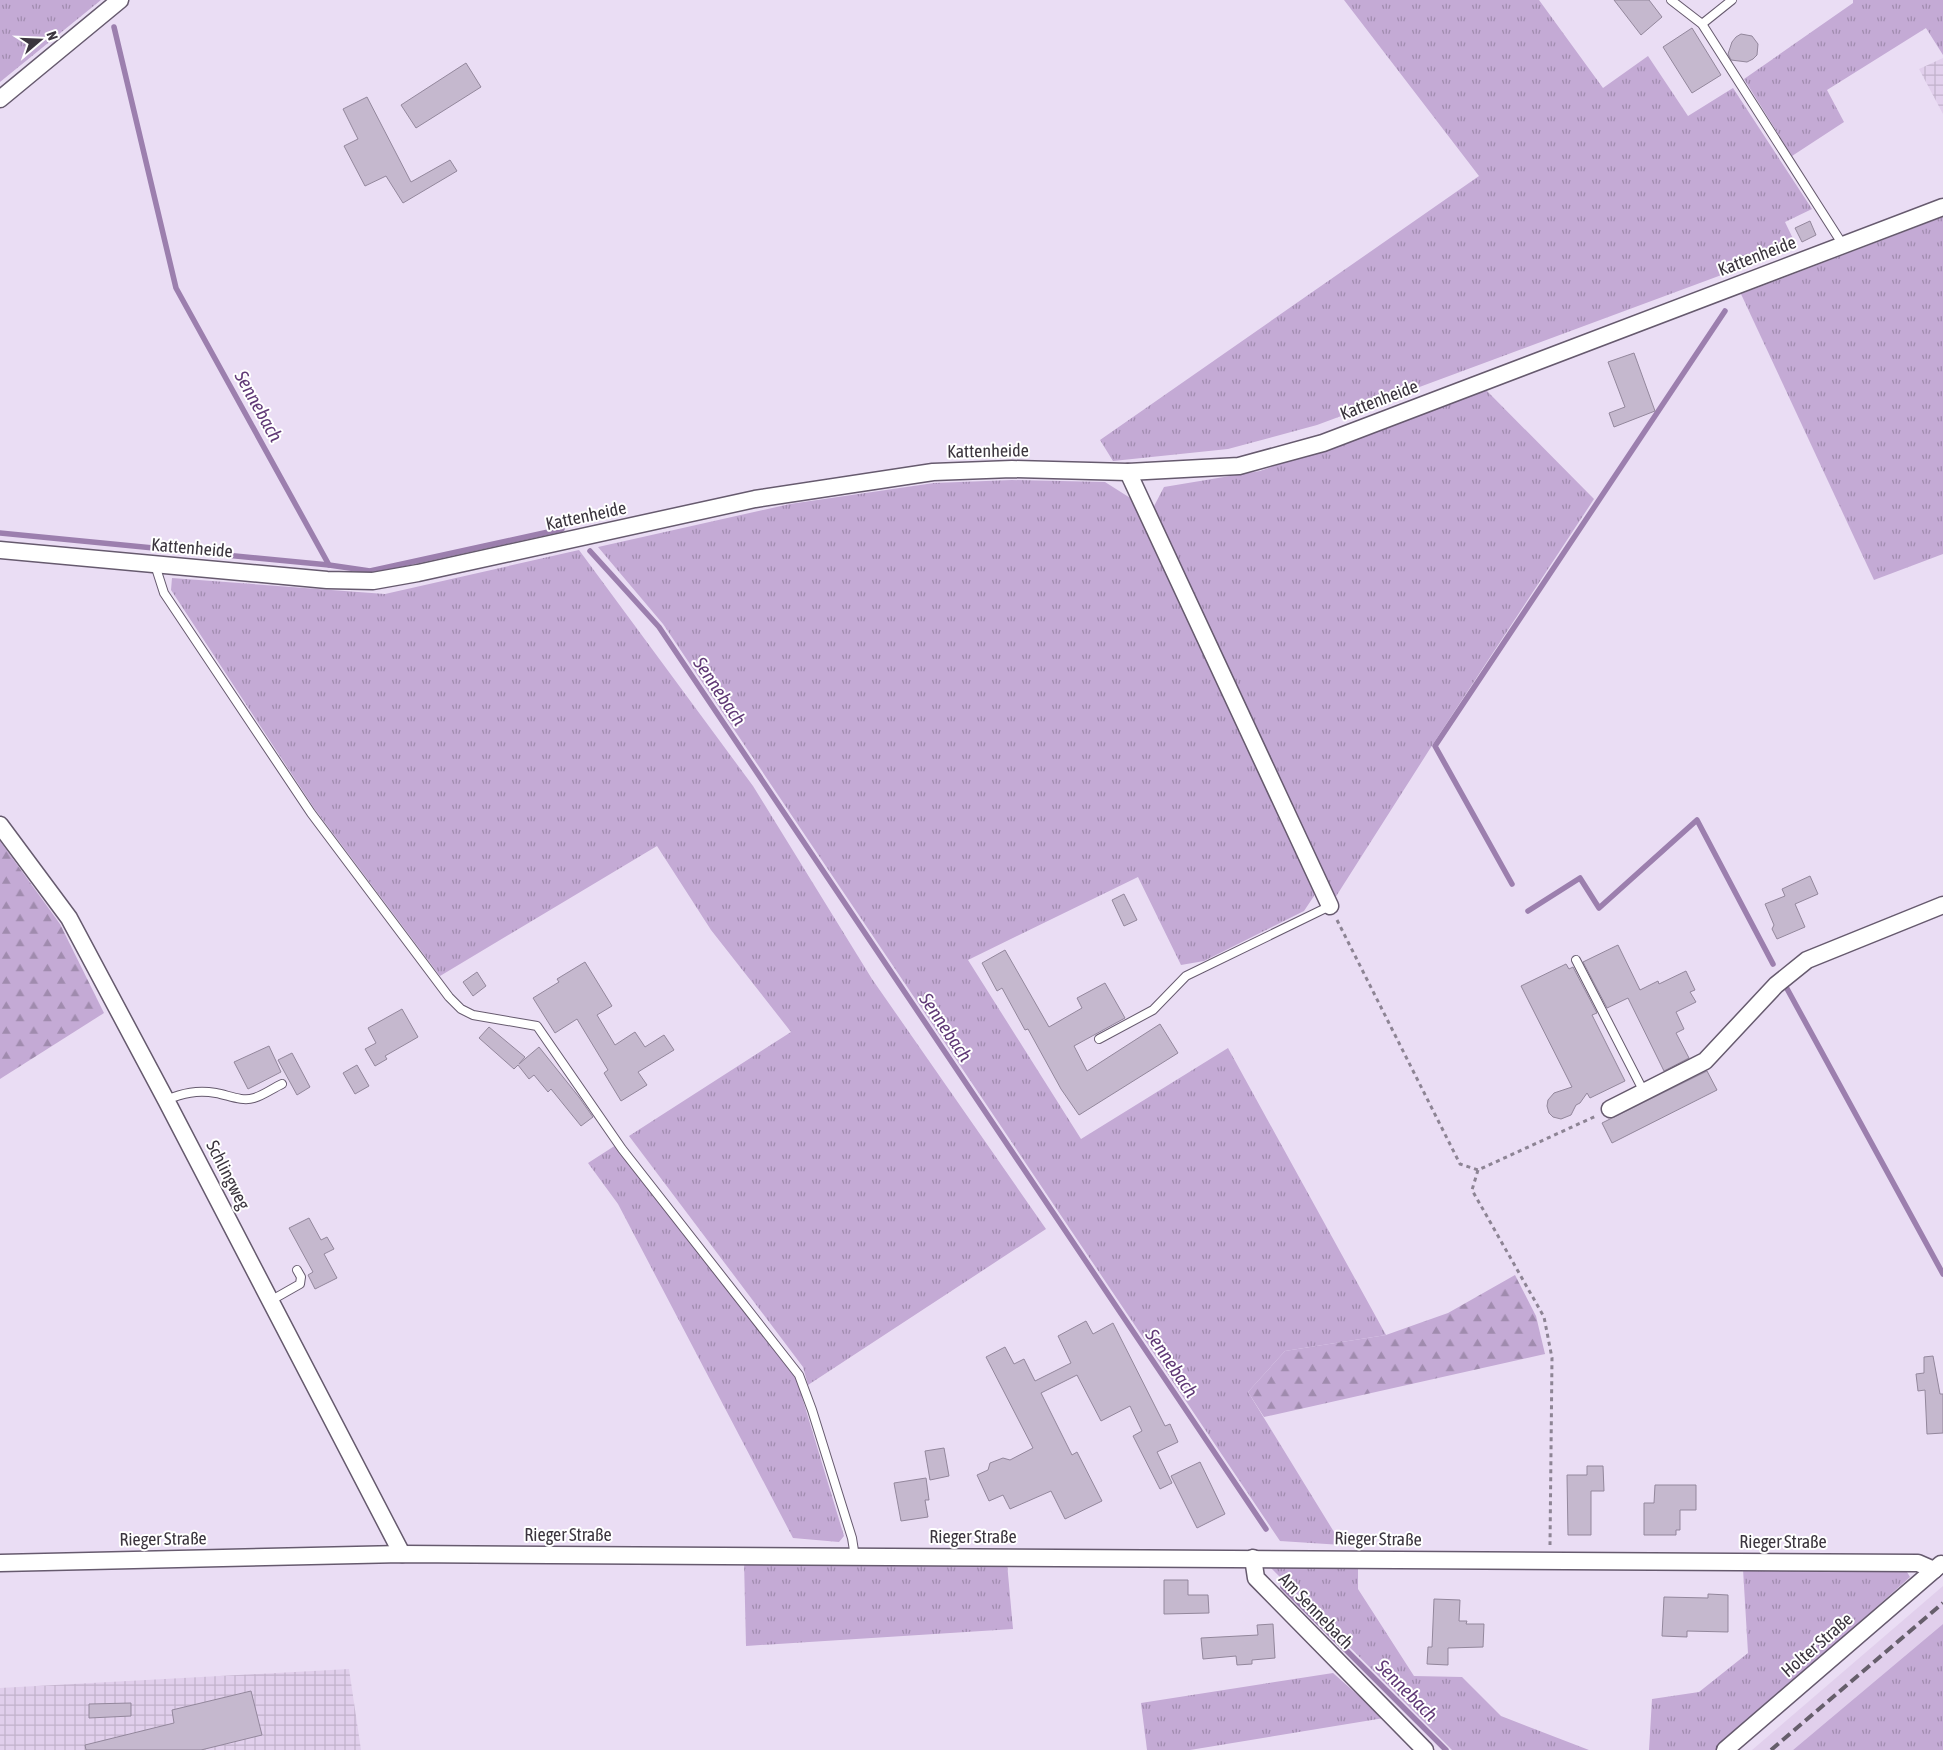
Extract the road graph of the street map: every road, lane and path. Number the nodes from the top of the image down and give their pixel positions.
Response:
1 (120, 0) edge
2 (1671, 0) edge
3 (1732, 0) edge
4 (1702, 24) junction
5 (0, 99) edge
6 (1943, 207) edge
7 (1843, 245) junction
8 (1128, 472) junction
9 (0, 550) edge
10 (155, 564) junction
11 (0, 825) edge
12 (1943, 905) edge
13 (1330, 906) junction
14 (1576, 960) dead end
15 (1099, 1039) dead end
16 (282, 1084) dead end
17 (1644, 1092) junction
18 (166, 1100) junction
19 (1610, 1110) joint
20 (1478, 1170) junction
21 (297, 1270) dead end
22 (270, 1301) junction
23 (402, 1554) junction
24 (855, 1557) junction
25 (1253, 1558) junction
26 (1549, 1561) junction
27 (0, 1563) edge
28 (1939, 1566) edge
29 (1425, 1750) edge
30 (1725, 1750) edge

1 - 5 street
2 - 4 lane
3 - 4 lane
4 - 7 lane
6 - 7 street, Kattenheide
7 - 8 street, Kattenheide
8 - 10 street, Kattenheide
8 - 13 street
9 - 10 street, Kattenheide
10 - 24 lane
11 - 18 street, Schlingweg
12 - 17 street
13 - 15 lane
13 - 20 path
14 - 17 lane
16 - 18 lane
17 - 19 street
18 - 22 street, Schlingweg
19 - 20 path
20 - 26 path
21 - 22 lane
22 - 23 street, Schlingweg
23 - 24 street, Rieger Straße
23 - 27 street, Rieger Straße
24 - 25 street, Rieger Straße
25 - 26 street, Rieger Straße
25 - 29 street, Am Sennebach
26 - 28 street, Rieger Straße
28 - 30 street, Holter Straße

